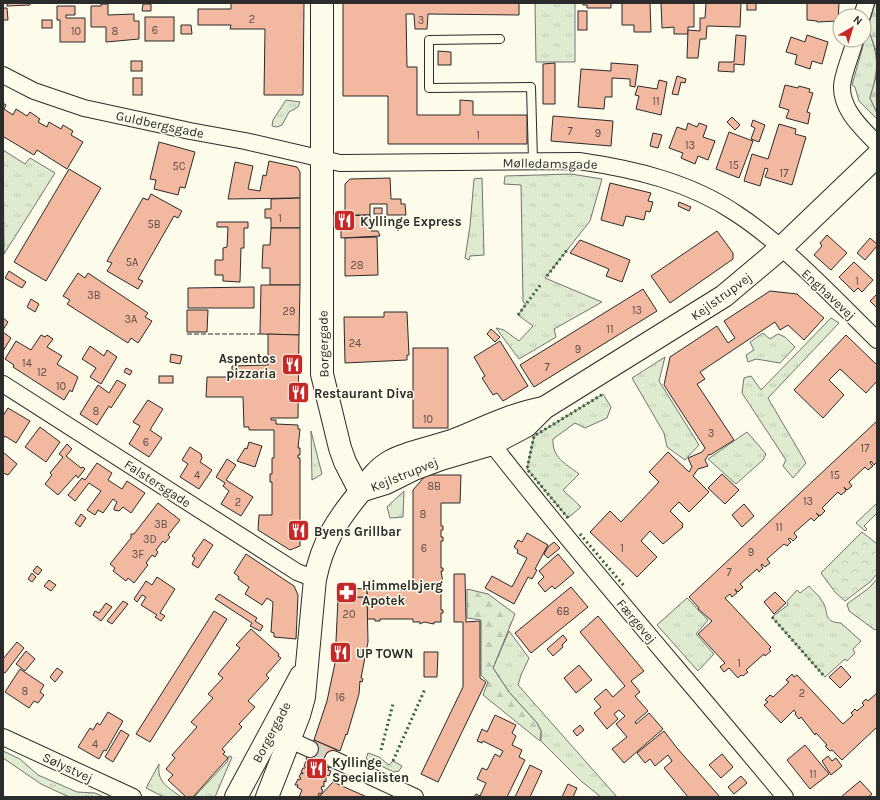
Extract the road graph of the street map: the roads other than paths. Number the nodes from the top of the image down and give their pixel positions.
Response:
1 (322, 3) edge
2 (500, 39) dead end
3 (853, 48) edge
4 (3, 76) edge
5 (877, 144) edge
6 (877, 156) edge
7 (322, 159) junction
8 (533, 161) junction
9 (781, 248) junction
10 (877, 340) edge
11 (3, 384) edge
12 (544, 408) junction
13 (492, 444) junction
14 (360, 491) junction
15 (315, 579) junction
16 (306, 666) junction
17 (3, 737) edge
18 (290, 740) junction
19 (310, 749) tunnel mouth
20 (333, 759) tunnel mouth
21 (133, 797) edge
22 (236, 797) edge
23 (267, 797) edge
24 (415, 797) edge
25 (785, 797) edge

1 - 7 street, Borgergade
2 - 8 lane
3 - 5 street
4 - 7 street, Guldbergsgade
6 - 9 street, Kejlstrupvej
7 - 8 street, Mølledamsgade
7 - 14 street, Borgergade
8 - 9 street, Mølledamsgade
9 - 10 street, Enghavevej
9 - 12 street, Kejlstrupvej
11 - 15 street, Falstersgade
12 - 13 street, Kejlstrupvej
12 - 14 street, Kejlstrupvej
13 - 14 street, Kejlstrupvej
13 - 25 street, Færgevej
14 - 15 street, Borgergade
15 - 16 street, Borgergade
16 - 18 street, Borgergade
16 - 22 street, Borgergade
17 - 21 street, Sølystvej
18 - 19 street
18 - 23 street, Borgergade
20 - 24 street

